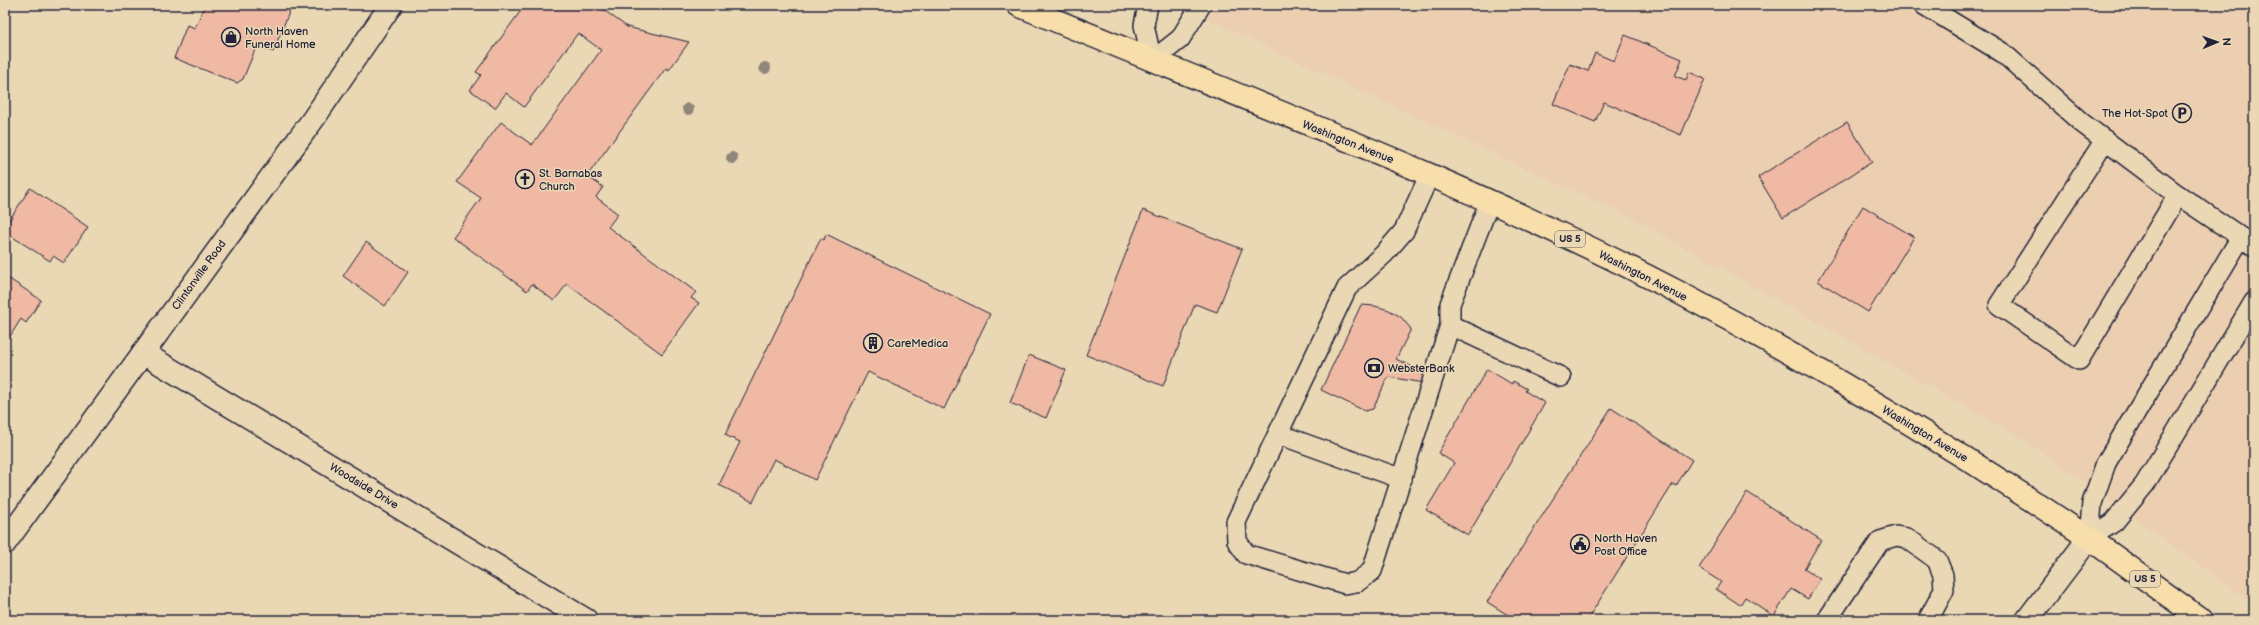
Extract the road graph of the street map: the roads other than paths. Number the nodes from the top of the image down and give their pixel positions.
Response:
1 (391, 5) edge
2 (1018, 5) edge
3 (1148, 5) edge
4 (1201, 5) edge
5 (1924, 5) edge
6 (1152, 61) junction
7 (2105, 140) junction
8 (1429, 176) junction
9 (2178, 195) junction
10 (1489, 203) junction
11 (2248, 241) edge
12 (2254, 302) edge
13 (1450, 324) junction
14 (143, 353) junction
15 (1560, 377) dead end
16 (1278, 434) junction
17 (1402, 479) junction
18 (2089, 538) junction
19 (5, 543) edge
20 (586, 620) edge
21 (1827, 620) edge
22 (1928, 620) edge
23 (2027, 620) edge
24 (2202, 620) edge

1 - 14 main road, Clintonville Road
2 - 6 main road, Washington Avenue / US 5
3 - 6 lane
4 - 6 lane
5 - 7 lane
6 - 8 main road, Washington Avenue / US 5
7 - 9 lane
7 - 9 lane
8 - 10 main road, Washington Avenue / US 5
8 - 16 lane
9 - 11 lane
10 - 13 lane
10 - 18 main road, Washington Avenue / US 5
11 - 18 lane
12 - 18 lane
13 - 15 lane
13 - 17 lane
14 - 19 main road, Clintonville Road
14 - 20 main road, Woodside Drive
16 - 17 lane
16 - 17 lane
18 - 23 main road
18 - 24 main road, Washington Avenue / US 5
21 - 22 lane

